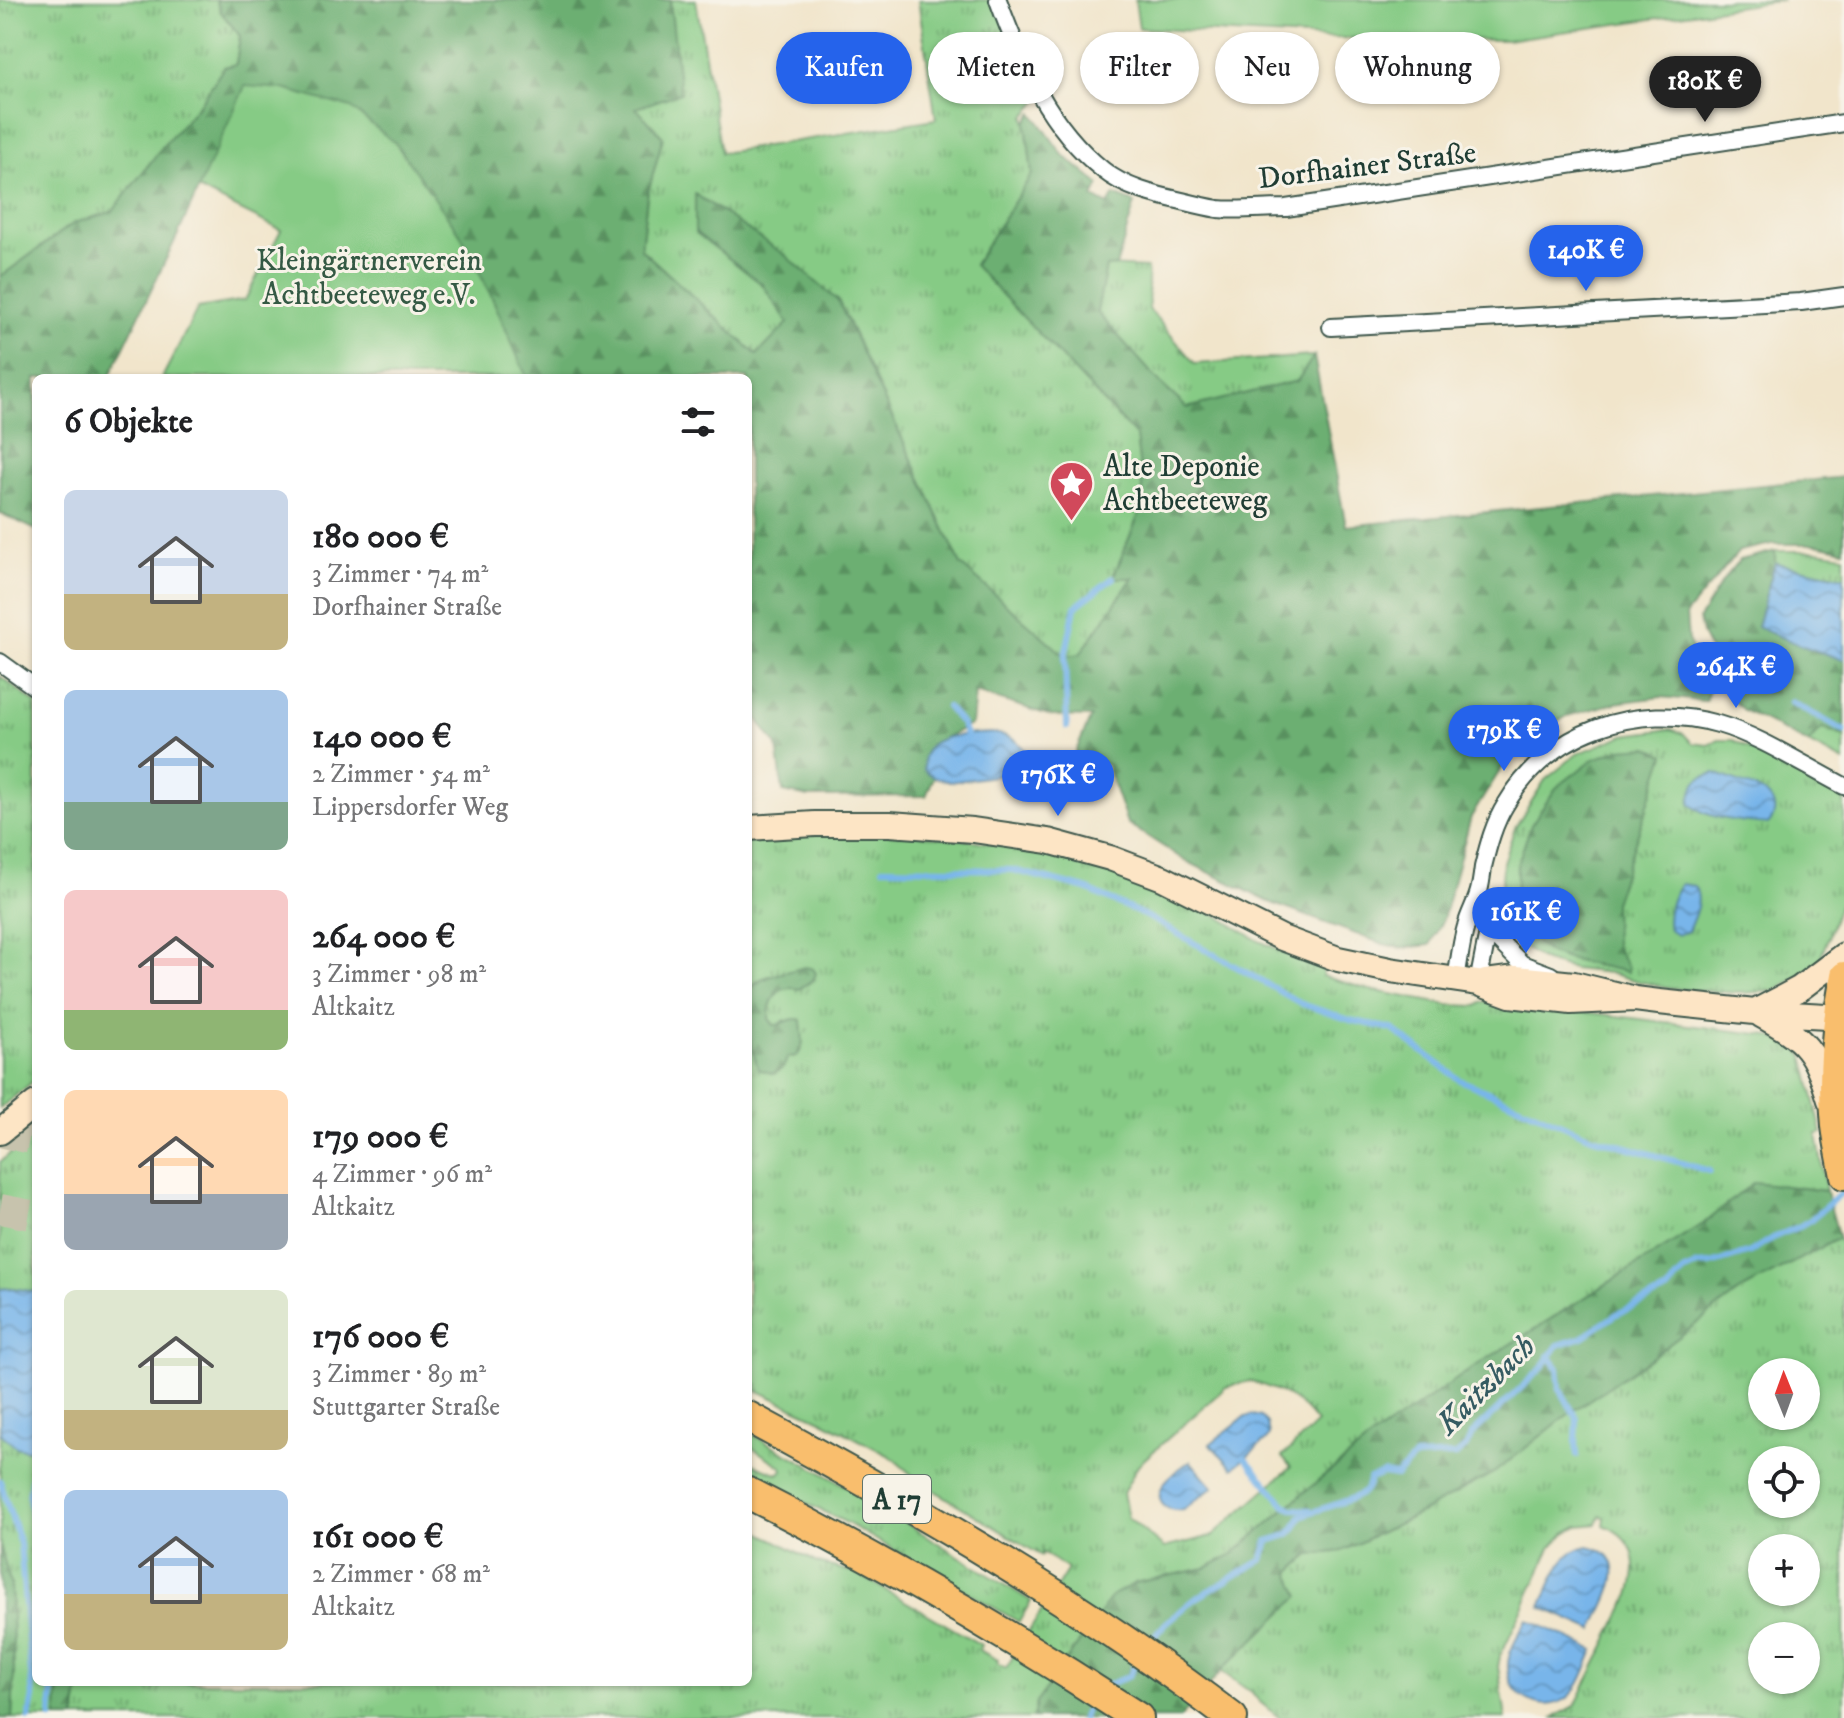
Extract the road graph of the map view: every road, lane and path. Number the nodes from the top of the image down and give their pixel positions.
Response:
1 (998, 0) edge
2 (1844, 123) edge
3 (1844, 296) edge
4 (1331, 327) dead end
5 (0, 662) edge
6 (32, 685) edge
7 (1844, 786) edge
8 (752, 828) edge
9 (1479, 891) junction
10 (1489, 927) junction
11 (1844, 955) edge
12 (1844, 975) edge
13 (1467, 981) junction
14 (1574, 984) junction
15 (1635, 999) junction
16 (1755, 1012) junction
17 (1841, 1017) edge
18 (32, 1106) edge
19 (1834, 1121) junction
20 (0, 1132) edge
21 (1844, 1176) edge
22 (752, 1419) edge
23 (752, 1495) edge
24 (1221, 1709) edge
25 (1138, 1718) edge

1 - 2 street, Dorfhainer Straße
3 - 4 street
5 - 6 street
7 - 9 street
8 - 13 main road
9 - 10 street
9 - 13 street
10 - 13 street
10 - 14 street
11 - 16 main road
12 - 17 main road
13 - 14 main road
13 - 15 main road
14 - 15 main road
15 - 16 main road
16 - 17 main road
16 - 19 main road
17 - 19 main road
18 - 20 main road
19 - 21 main road
22 - 24 highway, A 17
23 - 25 highway, A 17

